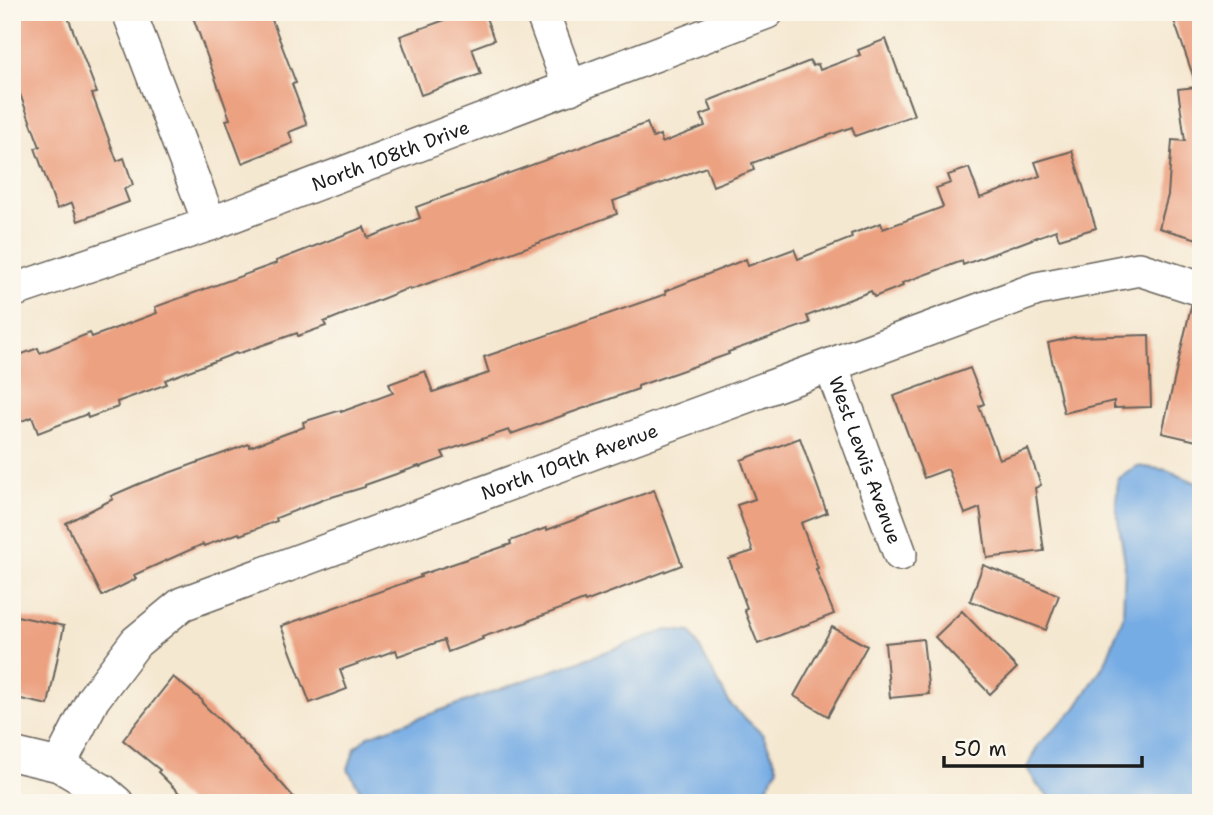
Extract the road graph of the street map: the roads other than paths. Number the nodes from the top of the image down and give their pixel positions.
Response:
1 (129, 12) edge
2 (542, 12) edge
3 (767, 12) edge
4 (570, 88) junction
5 (210, 224) junction
6 (1201, 289) edge
7 (12, 291) edge
8 (831, 366) junction
9 (900, 554) dead end
10 (12, 754) edge
11 (59, 765) junction
12 (117, 803) edge

1 - 5 street
2 - 4 street
3 - 4 street, North 108th Drive
4 - 5 street, North 108th Drive
5 - 7 street, North 108th Drive
6 - 8 street, North 109th Avenue
8 - 9 street, West Lewis Avenue
8 - 11 street, North 109th Avenue
10 - 11 street
11 - 12 street

